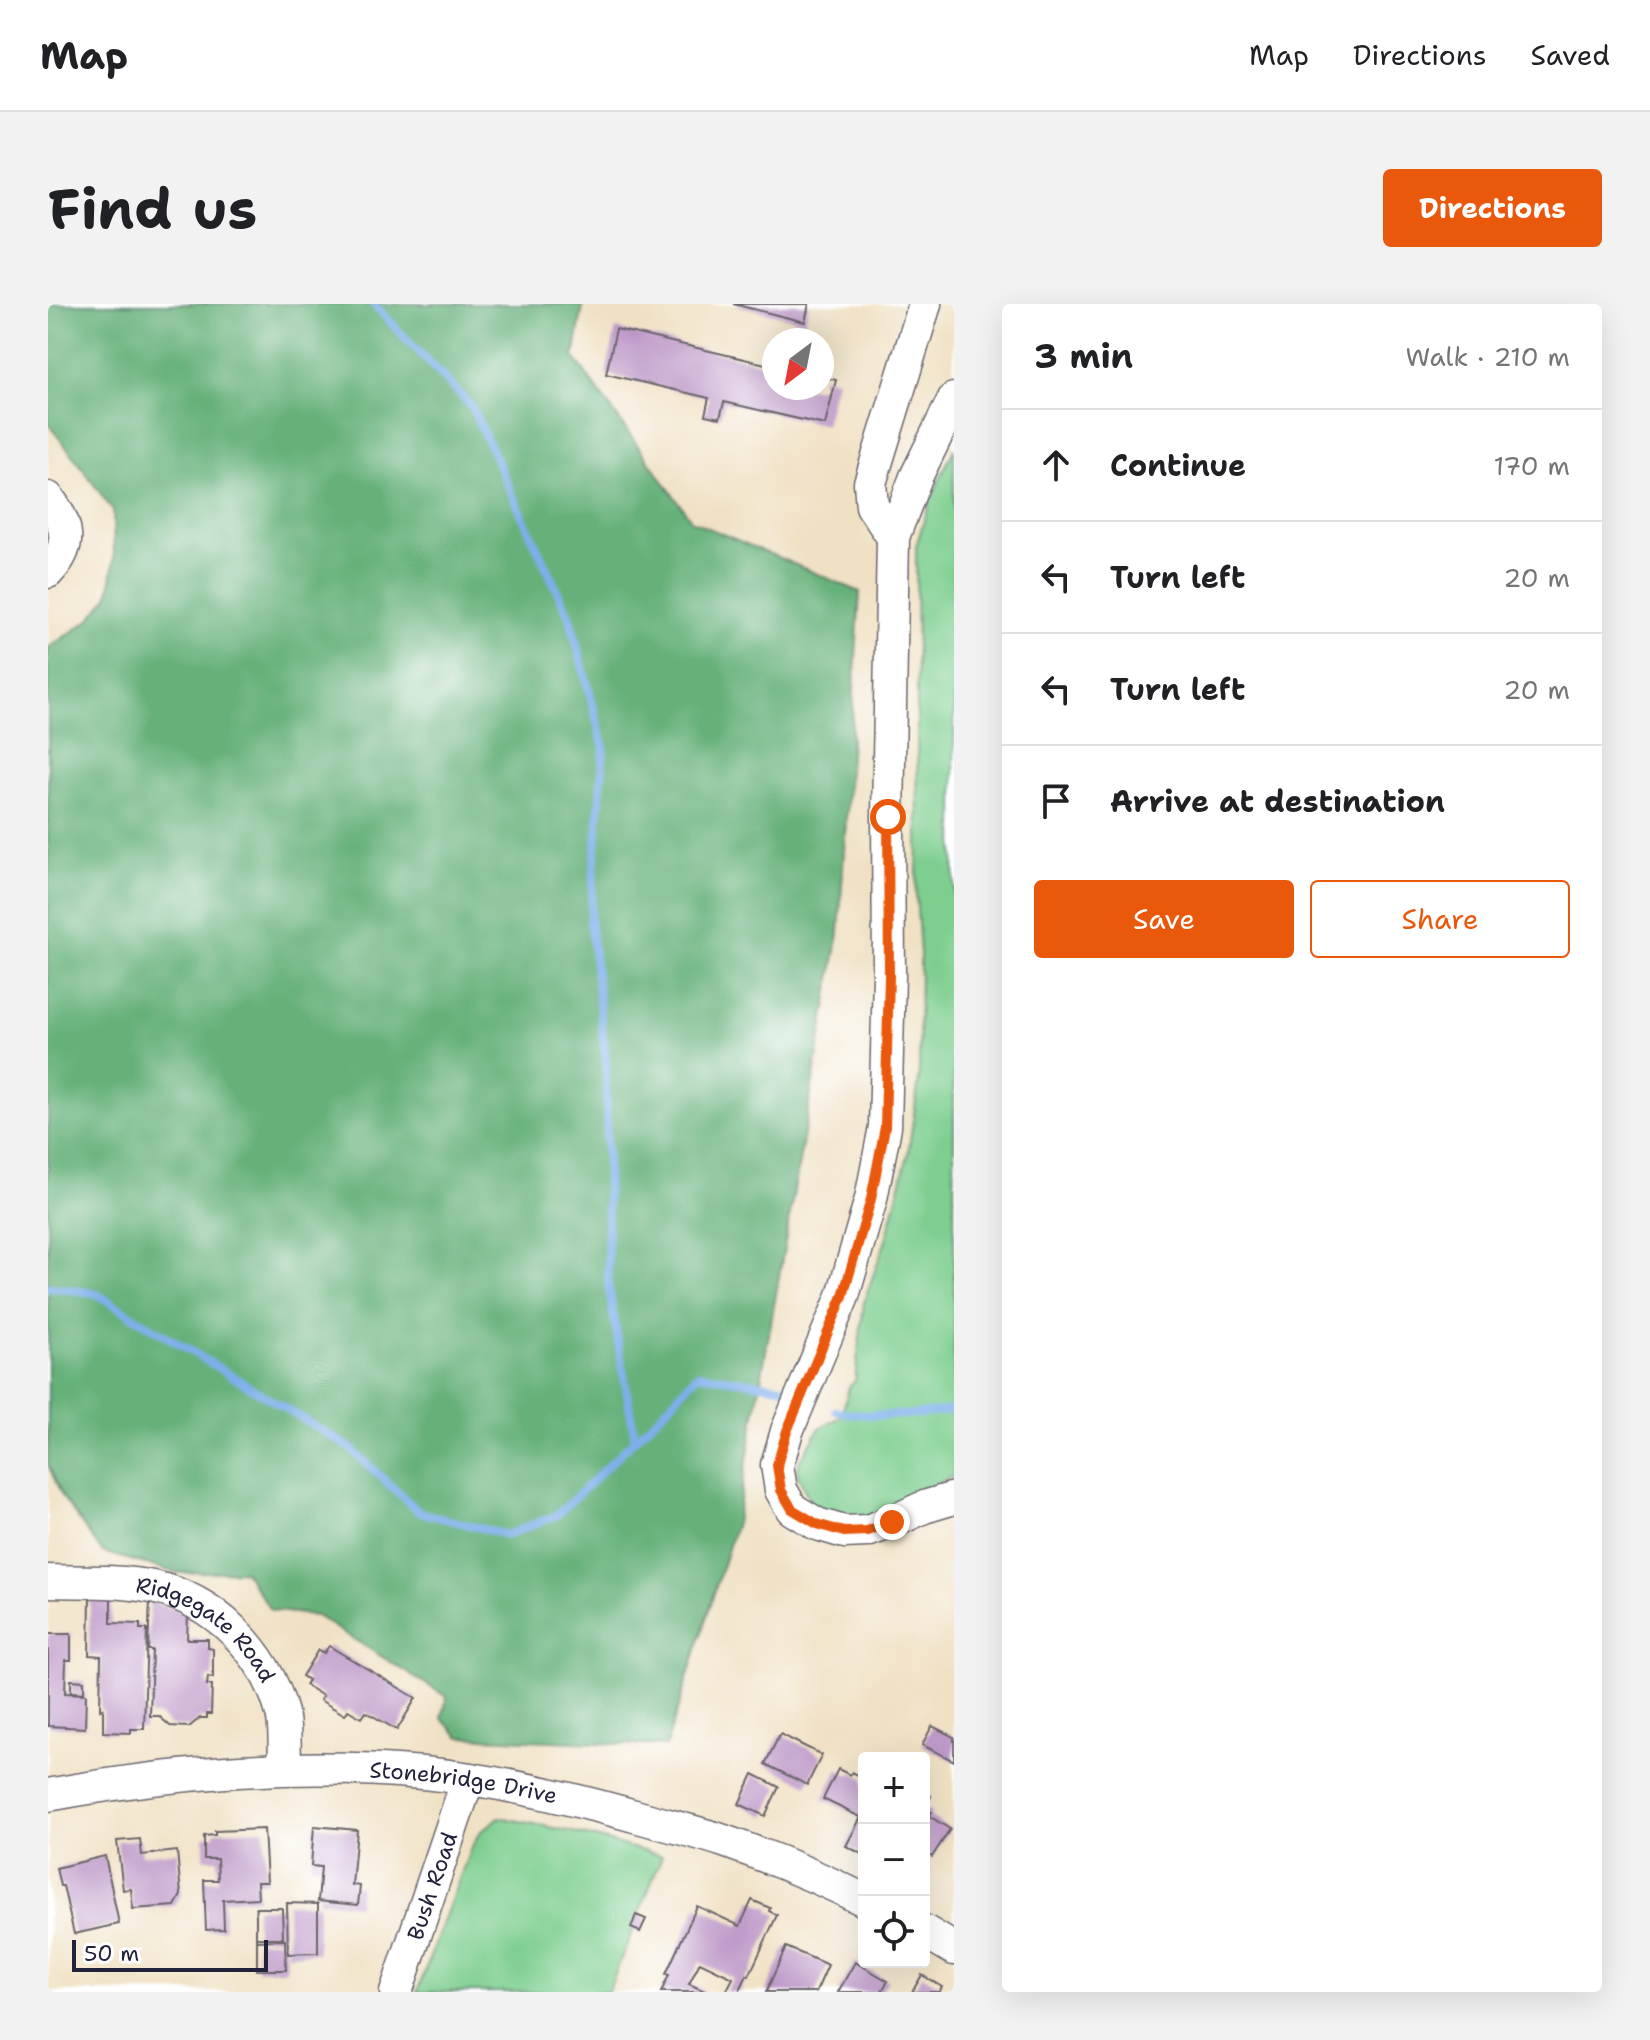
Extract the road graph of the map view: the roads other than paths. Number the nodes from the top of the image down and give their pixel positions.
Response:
1 (925, 304) edge
2 (954, 399) edge
3 (48, 498) edge
4 (893, 537) junction
5 (48, 572) edge
6 (954, 1498) edge
7 (48, 1581) edge
8 (285, 1768) junction
9 (468, 1779) junction
10 (48, 1795) edge
11 (858, 1897) edge
12 (930, 1935) edge
13 (954, 1949) edge
14 (396, 1992) edge

1 - 4 street
2 - 4 street
3 - 5 street
4 - 6 street
7 - 8 street, Ridgegate Road
8 - 9 street, Stonebridge Drive
8 - 10 street, Stonebridge Drive
9 - 11 street, Stonebridge Drive
9 - 14 street, Bush Road
12 - 13 street

